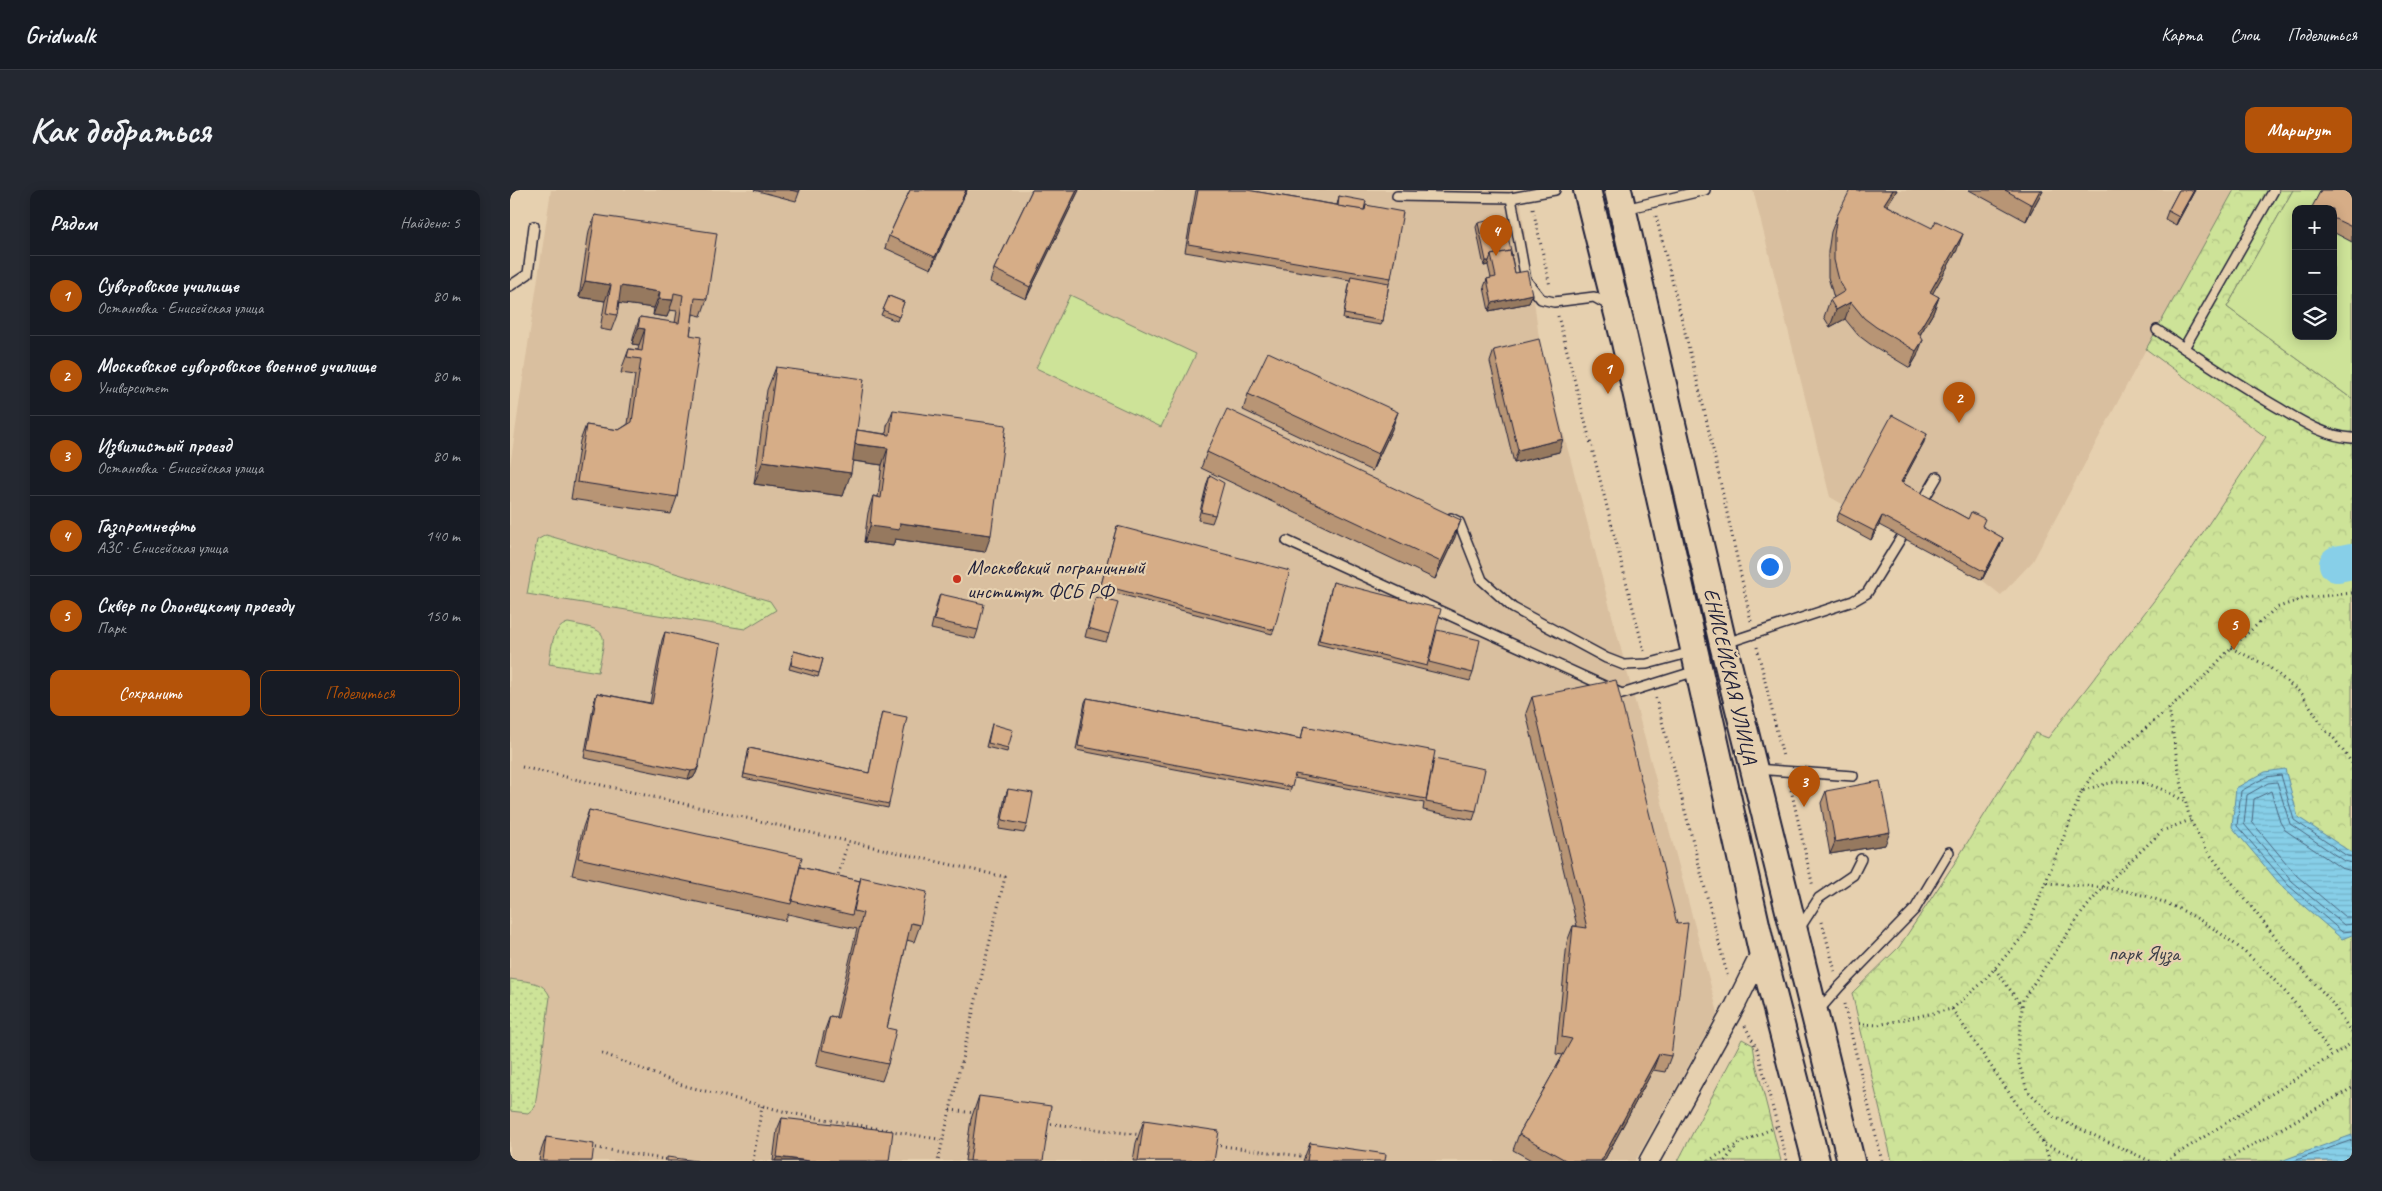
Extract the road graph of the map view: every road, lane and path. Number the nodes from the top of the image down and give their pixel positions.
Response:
1 (1555, 190) edge
2 (1587, 190) edge
3 (1705, 190) edge
4 (2274, 190) edge
5 (1397, 196) dead end
6 (1511, 198) junction
7 (1620, 200) edge
8 (1652, 202) junction
9 (534, 226) dead end
10 (510, 286) edge
11 (1617, 310) junction
12 (2157, 330) dead end
13 (2184, 348) junction
14 (2352, 438) edge
15 (1937, 477) dead end
16 (1441, 514) edge
17 (1287, 541) dead end
18 (2352, 593) edge
19 (1754, 635) junction
20 (1723, 644) junction
21 (2231, 648) junction
22 (1696, 660) junction
23 (2169, 708) junction
24 (2352, 762) edge
25 (522, 767) dead end
26 (1754, 769) junction
27 (1786, 770) junction
28 (1853, 776) dead end
29 (2082, 791) junction
30 (2184, 801) junction
31 (2190, 820) junction
32 (848, 841) junction
33 (1949, 852) dead end
34 (1861, 859) dead end
35 (2047, 883) junction
36 (2102, 888) junction
37 (835, 889) edge
38 (1816, 902) junction
39 (1795, 936) junction
40 (1762, 952) junction
41 (1995, 969) junction
42 (1840, 986) junction
43 (2022, 1006) junction
44 (1952, 1009) junction
45 (1815, 1016) junction
46 (1849, 1023) junction
47 (2352, 1033) edge
48 (2352, 1043) edge
49 (602, 1053) dead end
50 (2331, 1056) junction
51 (2352, 1088) edge
52 (762, 1106) junction
53 (950, 1110) junction
54 (979, 1114) edge
55 (1039, 1122) edge
56 (1778, 1126) dead end
57 (1148, 1136) edge
58 (943, 1140) junction
59 (1207, 1144) edge
60 (1738, 1144) junction
61 (2044, 1144) junction
62 (586, 1146) edge
63 (1316, 1158) edge
64 (674, 1161) edge
65 (753, 1161) edge
66 (938, 1161) edge
67 (1649, 1161) edge
68 (1708, 1161) edge
69 (1725, 1161) edge
70 (1816, 1161) edge
71 (1851, 1161) edge
72 (1882, 1161) edge
73 (2050, 1161) edge
74 (2084, 1161) edge
75 (2150, 1161) edge
76 (2166, 1161) edge
77 (2225, 1161) edge

1 - 6 lane
2 - 11 main road, ЕНИСЕЙСКАЯ УЛИЦА
3 - 8 lane
4 - 13 lane
5 - 6 lane
6 - 11 lane
7 - 8 lane
7 - 20 main road, ЕНИСЕЙСКАЯ УЛИЦА
8 - 19 path
9 - 10 lane
11 - 22 main road, ЕНИСЕЙСКАЯ УЛИЦА
12 - 13 lane
13 - 14 lane
15 - 19 lane
16 - 22 lane
17 - 22 lane
18 - 21 path
19 - 20 lane
19 - 27 path
20 - 26 main road, ЕНИСЕЙСКАЯ УЛИЦА
21 - 23 path
21 - 24 path
22 - 40 main road, ЕНИСЕЙСКАЯ УЛИЦА
23 - 29 path
23 - 30 path
25 - 32 path
26 - 27 lane
26 - 39 main road, ЕНИСЕЙСКАЯ УЛИЦА
27 - 28 lane
27 - 38 path
29 - 30 path
29 - 35 path
30 - 31 path
31 - 36 path
31 - 47 path
32 - 37 path
32 - 53 path
33 - 42 lane
34 - 38 lane
35 - 36 path
35 - 41 path
36 - 43 path
36 - 50 path
38 - 39 lane
38 - 42 path
39 - 45 main road, ЕНИСЕЙСКАЯ УЛИЦА
40 - 67 street
40 - 70 main road, ЕНИСЕЙСКАЯ УЛИЦА
41 - 43 path
41 - 44 path
42 - 45 lane
42 - 46 path
43 - 75 path
44 - 46 path
44 - 61 path
45 - 71 main road, ЕНИСЕЙСКАЯ УЛИЦА
46 - 72 path
48 - 50 path
49 - 52 path
50 - 76 path
51 - 77 path
52 - 58 path
52 - 65 path
53 - 54 path
53 - 58 path
55 - 57 path
56 - 60 path
58 - 66 path
59 - 63 path
60 - 68 path
60 - 69 path
61 - 73 path
61 - 74 path
62 - 64 path

